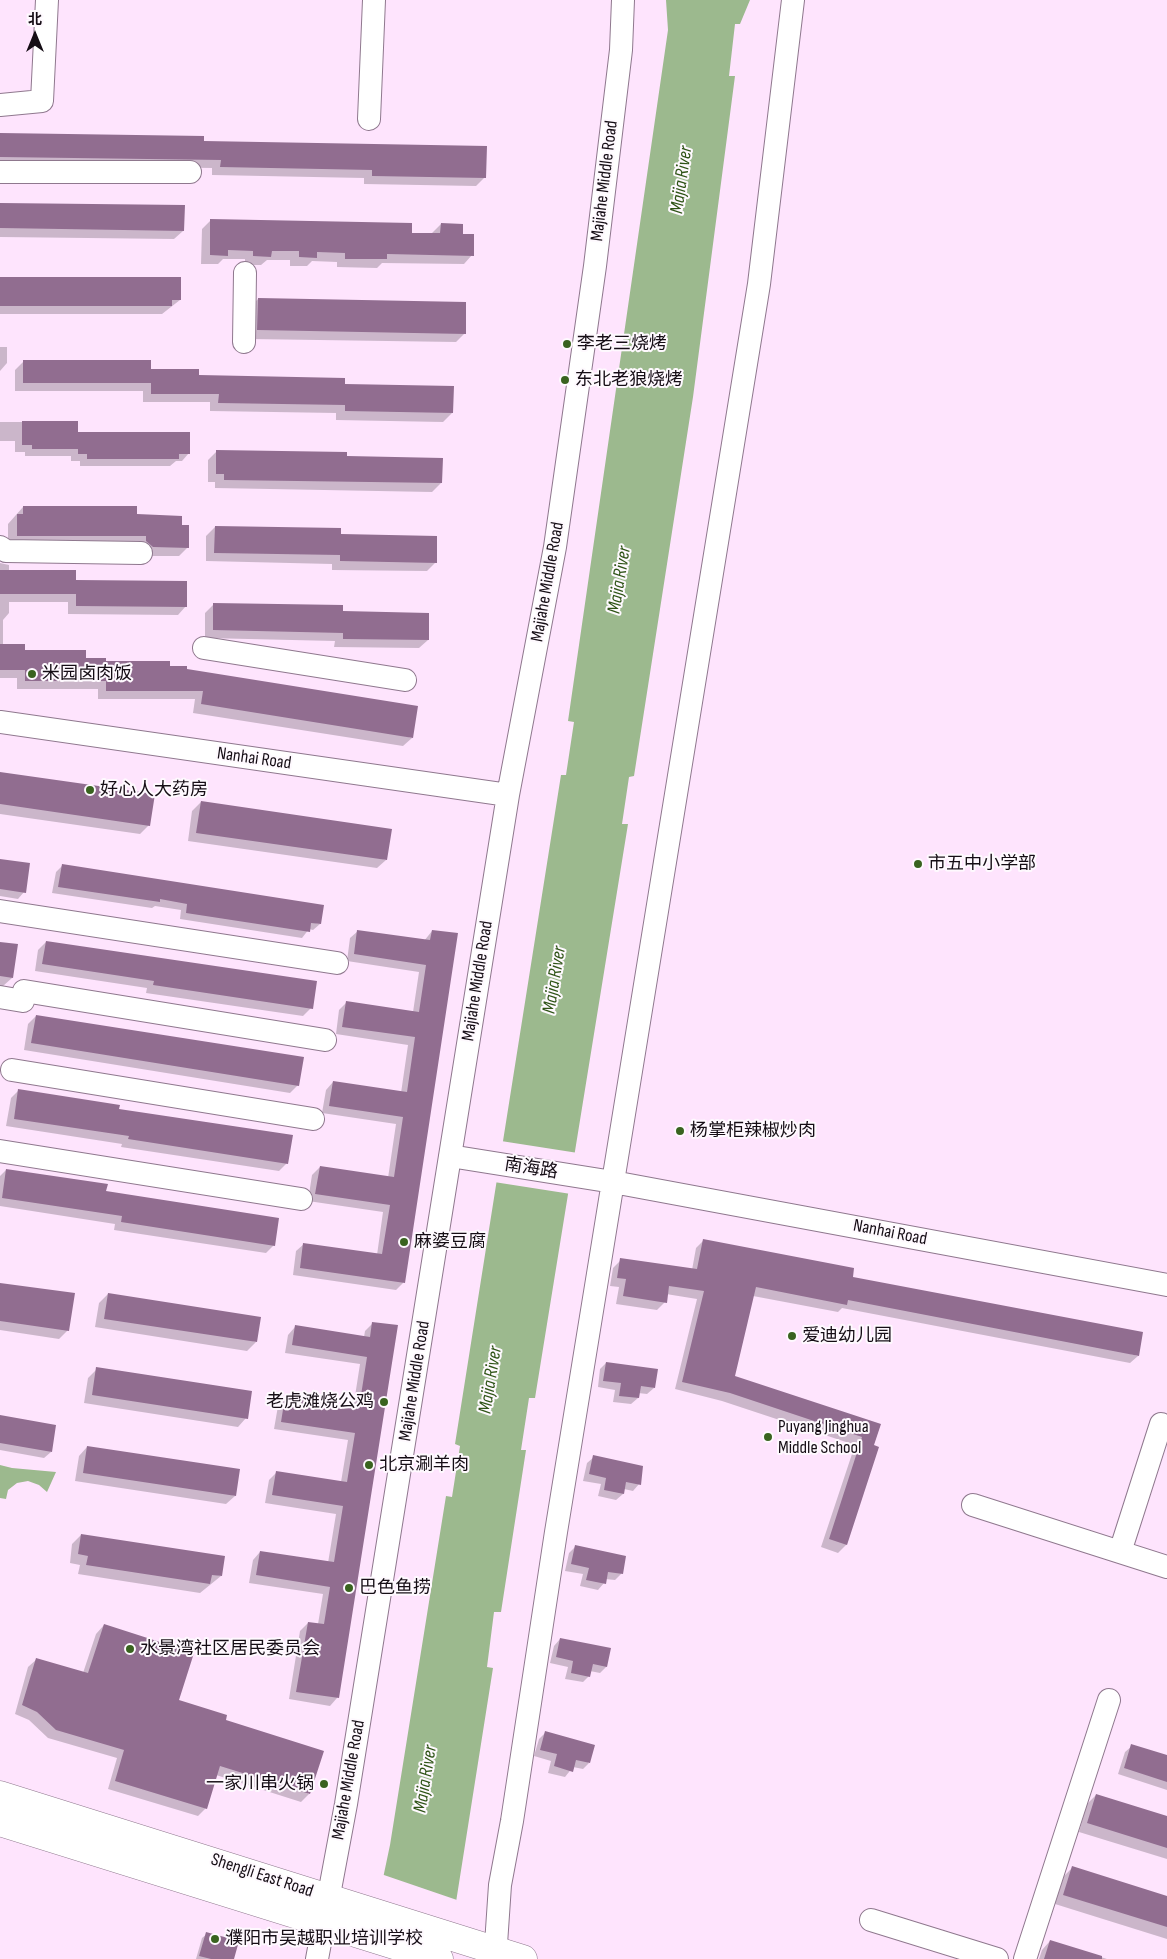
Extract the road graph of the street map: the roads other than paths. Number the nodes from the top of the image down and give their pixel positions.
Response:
1 (47, 0) edge
2 (374, 0) edge
3 (623, 0) edge
4 (793, 0) edge
5 (0, 105) edge
6 (369, 119) dead end
7 (0, 172) edge
8 (190, 172) dead end
9 (245, 273) dead end
10 (244, 342) dead end
11 (0, 547) edge
12 (141, 553) dead end
13 (204, 648) dead end
14 (405, 680) dead end
15 (0, 722) edge
16 (508, 795) junction
17 (0, 911) edge
18 (338, 964) dead end
19 (0, 997) edge
20 (325, 1040) dead end
21 (12, 1070) dead end
22 (313, 1119) dead end
23 (0, 1151) edge
24 (450, 1156) junction
25 (613, 1182) junction
26 (301, 1199) dead end
27 (1167, 1285) edge
28 (1160, 1424) dead end
29 (973, 1505) dead end
30 (1120, 1552) junction
31 (1167, 1567) edge
32 (1109, 1700) dead end
33 (0, 1795) edge
34 (0, 1822) edge
35 (333, 1912) junction
36 (871, 1920) dead end
37 (446, 1948) edge
38 (496, 1955) edge
39 (317, 1959) edge
40 (523, 1959) edge
41 (997, 1959) edge
42 (1025, 1959) edge

1 - 5 street
2 - 6 street
3 - 16 street, Majiahe Middle Road
4 - 25 street
7 - 8 street
9 - 10 street
11 - 12 street
13 - 14 street
15 - 16 street, Nanhai Road
16 - 24 street, Majiahe Middle Road
17 - 18 street
19 - 20 street
21 - 22 street
23 - 26 street
24 - 25 street, 南海路
24 - 35 street, Majiahe Middle Road
25 - 27 street, Nanhai Road
25 - 38 street
28 - 30 street
29 - 30 street
30 - 31 street
32 - 42 street
33 - 35 main road, Shengli East Road
34 - 35 main road, Shengli East Road
35 - 37 main road, Shengli East Road
35 - 39 street, Majiahe Middle Road
36 - 41 street
37 - 38 main road, Shengli East Road
38 - 40 main road, Shengli East Road

